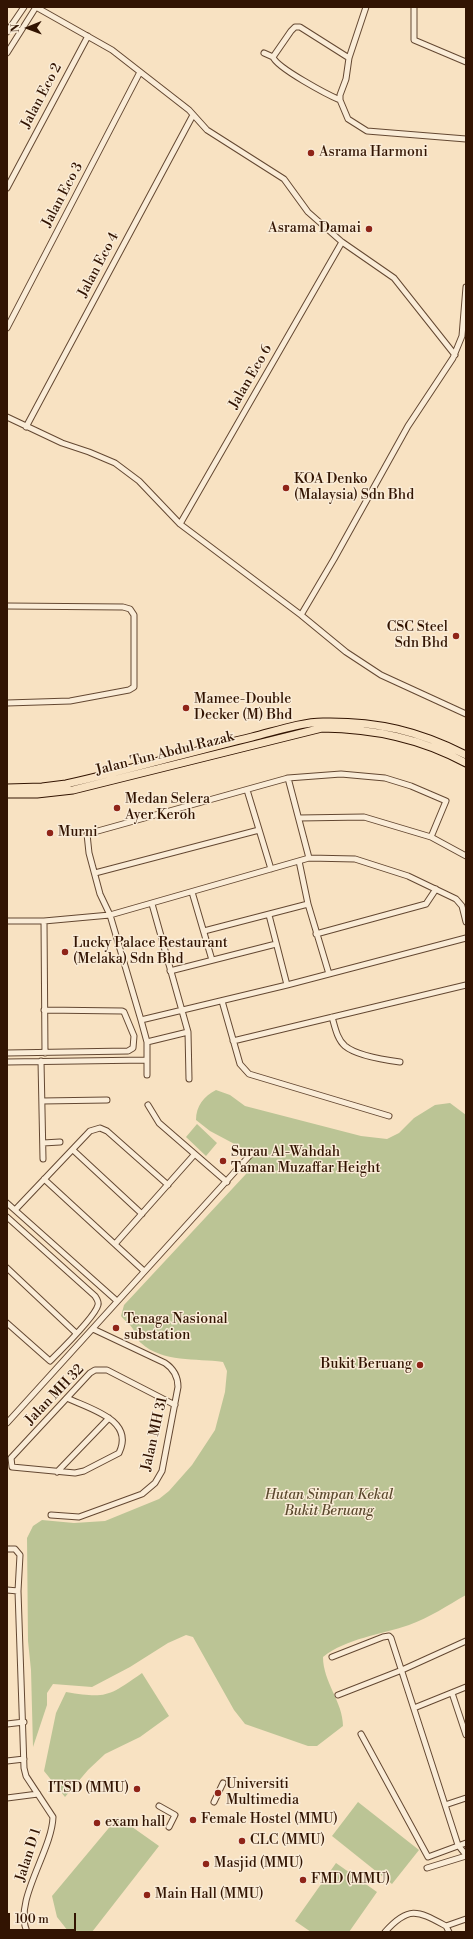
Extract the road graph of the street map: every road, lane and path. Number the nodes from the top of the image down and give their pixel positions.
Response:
1 (24, 7) edge
2 (36, 7) edge
3 (366, 7) edge
4 (414, 7) edge
5 (7, 32) edge
6 (88, 36) junction
7 (7, 53) edge
8 (264, 53) dead end
9 (273, 57) junction
10 (349, 58) junction
11 (466, 62) edge
12 (140, 72) junction
13 (340, 100) junction
14 (193, 115) junction
15 (466, 139) edge
16 (7, 188) edge
17 (342, 242) junction
18 (466, 287) edge
19 (7, 328) edge
20 (455, 355) junction
21 (7, 417) edge
22 (26, 427) junction
23 (180, 524) junction
24 (7, 606) edge
25 (301, 614) junction
26 (7, 703) edge
27 (466, 714) edge
28 (466, 756) edge
29 (466, 763) edge
30 (288, 778) junction
31 (7, 784) edge
32 (16, 787) junction
33 (7, 788) edge
34 (247, 790) junction
35 (7, 794) edge
36 (22, 795) junction
37 (7, 798) edge
38 (299, 818) junction
39 (259, 830) junction
40 (431, 837) junction
41 (466, 856) edge
42 (309, 858) junction
43 (299, 861) junction
44 (271, 869) junction
45 (95, 874) junction
46 (436, 888) junction
47 (192, 892) junction
48 (152, 904) junction
49 (308, 904) junction
50 (110, 915) junction
51 (269, 915) junction
52 (7, 921) edge
53 (44, 921) junction
54 (466, 922) edge
55 (204, 931) junction
56 (316, 934) junction
57 (466, 938) edge
58 (276, 944) junction
59 (212, 960) junction
60 (170, 971) junction
61 (329, 974) junction
62 (287, 985) junction
63 (466, 985) edge
64 (222, 1001) junction
65 (44, 1010) junction
66 (182, 1010) junction
67 (332, 1017) junction
68 (141, 1020) junction
69 (188, 1032) junction
70 (233, 1041) junction
71 (146, 1042) junction
72 (7, 1053) edge
73 (45, 1053) junction
74 (147, 1060) junction
75 (41, 1061) junction
76 (7, 1062) edge
77 (400, 1062) dead end
78 (147, 1075) dead end
79 (189, 1079) dead end
80 (107, 1100) dead end
81 (42, 1101) junction
82 (148, 1105) dead end
83 (389, 1116) dead end
84 (60, 1142) dead end
85 (43, 1143) junction
86 (73, 1150) junction
87 (251, 1154) dead end
88 (194, 1155) junction
89 (43, 1158) dead end
90 (44, 1179) junction
91 (227, 1182) junction
92 (168, 1185) junction
93 (10, 1207) edge
94 (142, 1214) junction
95 (7, 1217) edge
96 (115, 1244) junction
97 (7, 1268) edge
98 (144, 1271) junction
99 (117, 1301) junction
100 (7, 1323) edge
101 (93, 1329) junction
102 (76, 1333) junction
103 (67, 1398) junction
104 (175, 1405) junction
105 (109, 1418) junction
106 (7, 1423) edge
107 (9, 1456) edge
108 (56, 1472) junction
109 (51, 1515) dead end
110 (7, 1549) edge
111 (7, 1590) edge
112 (18, 1591) junction
113 (466, 1642) edge
114 (332, 1657) dead end
115 (402, 1670) junction
116 (466, 1687) edge
117 (452, 1693) junction
118 (338, 1695) dead end
119 (414, 1708) junction
120 (24, 1722) junction
121 (7, 1724) edge
122 (466, 1732) edge
123 (361, 1734) dead end
124 (24, 1759) junction
125 (7, 1761) edge
126 (223, 1783) dead end
127 (38, 1794) junction
128 (7, 1798) edge
129 (466, 1798) edge
130 (214, 1802) dead end
131 (445, 1805) junction
132 (159, 1806) dead end
133 (169, 1827) dead end
134 (466, 1843) edge
135 (458, 1846) junction
136 (466, 1856) edge
137 (426, 1868) dead end
138 (466, 1919) edge
139 (446, 1926) junction
140 (27, 1932) edge
141 (385, 1932) edge
142 (448, 1932) edge

1 - 5 street
2 - 6 street
2 - 7 street
3 - 10 street
4 - 11 street
6 - 12 street
6 - 16 street, Jalan Eco 2
8 - 9 street
9 - 10 street
9 - 13 street
10 - 13 street
12 - 14 street
12 - 19 street, Jalan Eco 3
13 - 15 street
14 - 17 street
14 - 22 street, Jalan Eco 4
17 - 20 street
17 - 23 street, Jalan Eco 6
18 - 20 street
20 - 25 street
21 - 22 street
22 - 23 street
23 - 25 street
24 - 26 street
25 - 27 street
28 - 32 highway, Jalan Tun Abdul Razak
29 - 36 highway, Jalan Tun Abdul Razak
30 - 34 street
30 - 38 street
30 - 40 street
31 - 32 highway
32 - 33 highway, Jalan Tun Abdul Razak
34 - 39 street
34 - 45 street
35 - 36 highway, Jalan Tun Abdul Razak
36 - 37 highway
38 - 40 street
38 - 42 street
39 - 44 street
39 - 45 street
40 - 41 street
42 - 43 street
42 - 46 street
43 - 44 street
43 - 49 street
44 - 47 street
45 - 50 street
46 - 54 street
46 - 56 street
47 - 48 street
47 - 55 street
48 - 50 street
48 - 60 street
49 - 51 street
49 - 56 street
50 - 53 street
50 - 68 street
51 - 55 street
51 - 58 street
52 - 53 street
53 - 65 street
55 - 59 street
56 - 61 street
57 - 61 street
58 - 59 street
58 - 62 street
59 - 60 street
60 - 66 street
61 - 62 street
62 - 64 street
63 - 67 street
64 - 66 street
64 - 70 street
65 - 73 street
65 - 73 street
66 - 68 street
66 - 69 street
67 - 70 street
67 - 77 street
68 - 71 street
69 - 71 street
69 - 79 street
70 - 83 street
71 - 74 street
72 - 73 street
74 - 75 street
74 - 78 street
75 - 76 street
75 - 81 street
80 - 81 street
81 - 85 street
82 - 88 street
84 - 85 street
85 - 89 street
86 - 90 street
86 - 92 street
86 - 94 street
87 - 91 street
88 - 91 street
88 - 92 street
90 - 93 street
90 - 96 street
91 - 98 street
92 - 94 street
93 - 99 street
94 - 96 street
95 - 102 street
96 - 98 street
97 - 102 street
98 - 99 street
99 - 101 street
100 - 102 street
101 - 104 street, Jalan MH 31
101 - 106 street
103 - 104 street, Jalan MH 32
103 - 105 street
103 - 107 street, Jalan MH 32
104 - 109 street, Jalan MH 31
105 - 108 street
105 - 108 street
107 - 108 street, Jalan MH 32
110 - 112 street, Jalan D 1
111 - 112 street
112 - 120 street, Jalan D 1
113 - 115 street
114 - 115 street
115 - 118 street
115 - 119 street
116 - 117 street
117 - 119 street
117 - 122 street
119 - 131 street
120 - 121 street
120 - 124 street, Jalan D 1
123 - 135 street
124 - 125 street
124 - 127 street, Jalan D 1
126 - 130 street
127 - 128 street
127 - 140 street, Jalan D 1
129 - 131 street
131 - 135 street
132 - 133 street
134 - 135 street
135 - 136 street
136 - 137 street
138 - 139 street
139 - 141 street
139 - 142 street

